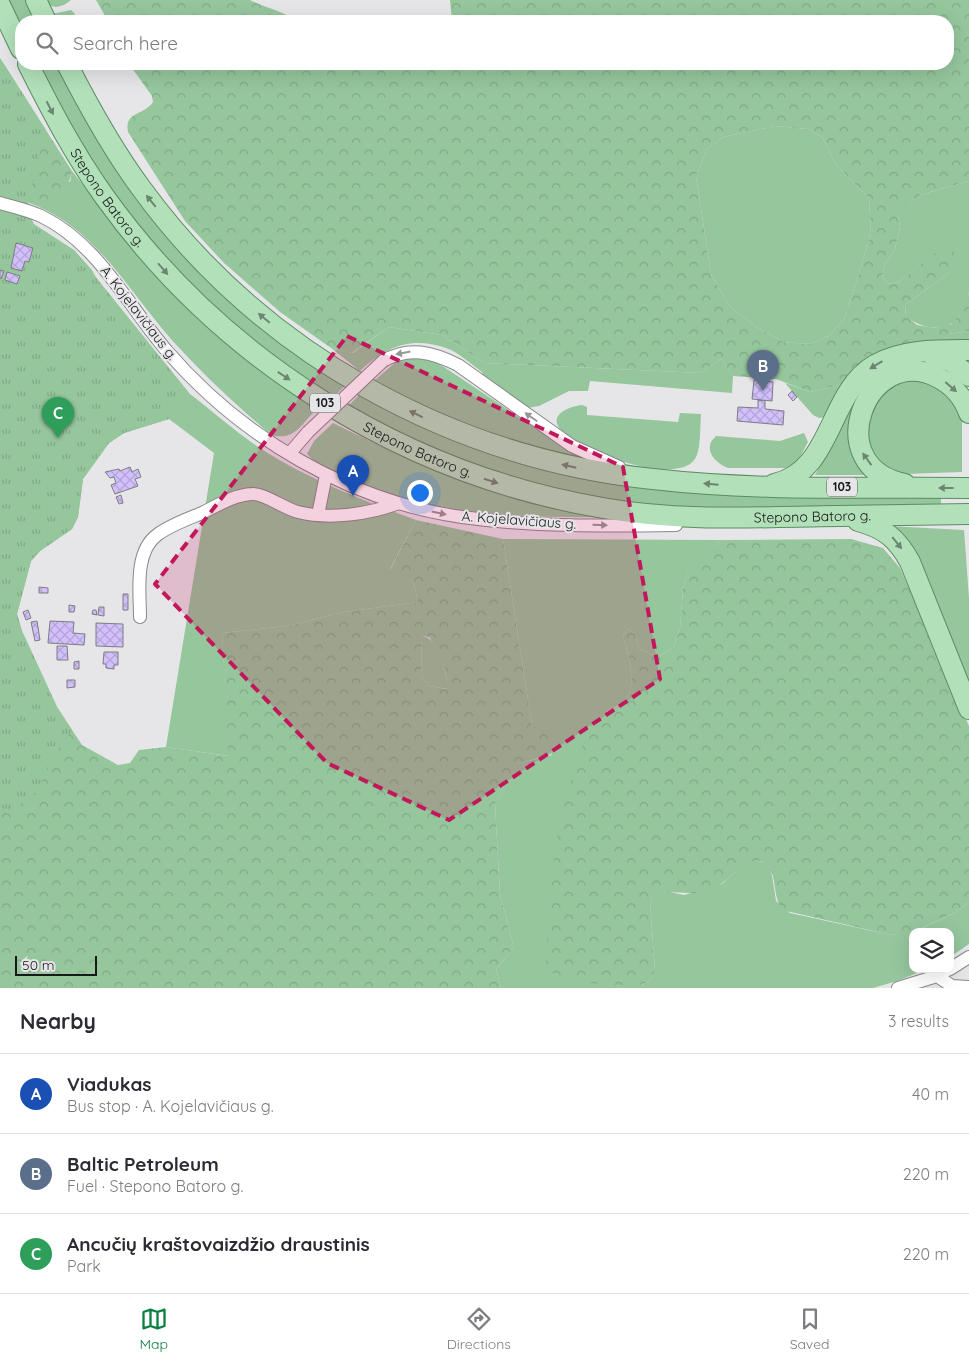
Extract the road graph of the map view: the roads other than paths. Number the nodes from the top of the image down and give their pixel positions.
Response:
1 (36, 0) edge
2 (0, 5) edge
3 (43, 15) edge
4 (15, 36) edge
5 (31, 70) edge
6 (70, 70) edge
7 (0, 203) edge
8 (969, 350) edge
9 (922, 352) junction
10 (969, 376) edge
11 (969, 413) edge
12 (289, 454) junction
13 (326, 475) junction
14 (652, 479) junction
15 (759, 488) junction
16 (924, 488) junction
17 (969, 488) edge
18 (399, 503) junction
19 (969, 514) edge
20 (318, 515) junction
21 (839, 516) junction
22 (761, 518) junction
23 (140, 617) dead end
24 (969, 710) edge
25 (969, 957) edge
26 (954, 966) edge
27 (943, 973) edge
28 (937, 976) junction
29 (898, 988) edge
30 (969, 988) edge

1 - 3 main road
2 - 4 main road
5 -> 22 main road, Stepono Batoro g. / 103
14 -> 6 main road, Stepono Batoro g. / 103
7 - 12 street, A. Kojelavičiaus g.
8 - 9 main road
9 - 10 main road
9 -> 15 main road
16 -> 11 main road
12 - 13 street, A. Kojelavičiaus g.
14 -> 12 street, bridge
13 - 18 street, A. Kojelavičiaus g.
13 - 20 street
15 -> 14 main road, Stepono Batoro g. / 103
15 - 16 main road, Stepono Batoro g. / 103
17 -> 16 main road, Stepono Batoro g. / 103
18 - 20 street
18 -> 22 street, A. Kojelavičiaus g.
19 - 21 main road, Stepono Batoro g. / 103
20 - 23 street
21 - 22 main road, Stepono Batoro g. / 103
21 -> 24 main road
25 - 26 street
27 - 28 street
28 - 29 street
28 - 30 street

